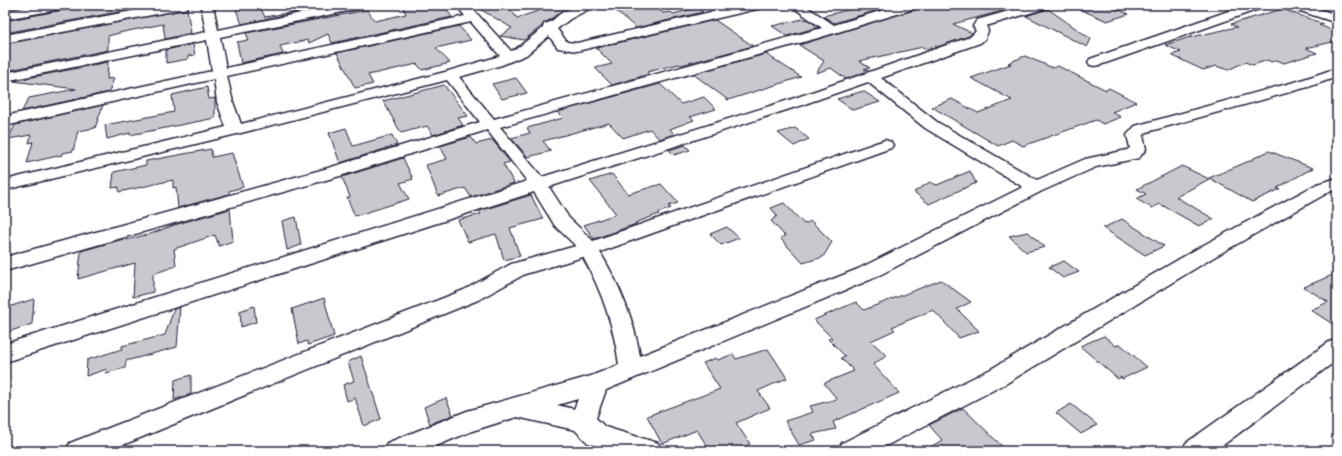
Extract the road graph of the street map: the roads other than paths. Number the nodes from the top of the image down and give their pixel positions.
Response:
1 (61, 5) edge
2 (183, 5) edge
3 (207, 5) edge
4 (358, 5) edge
5 (462, 5) edge
6 (587, 5) edge
7 (757, 5) edge
8 (796, 5) edge
9 (914, 5) edge
10 (1043, 5) edge
11 (1258, 5) edge
12 (1295, 5) edge
13 (5, 15) edge
14 (474, 18) junction
15 (1337, 19) edge
16 (550, 28) junction
17 (832, 29) junction
18 (213, 35) junction
19 (5, 39) edge
20 (509, 57) junction
21 (1095, 62) dead end
22 (1337, 72) edge
23 (221, 73) junction
24 (450, 75) junction
25 (870, 76) junction
26 (5, 77) edge
27 (5, 121) edge
28 (490, 125) junction
29 (235, 130) junction
30 (884, 144) dead end
31 (538, 183) junction
32 (1337, 183) edge
33 (5, 185) edge
34 (1036, 187) junction
35 (589, 249) junction
36 (5, 264) edge
37 (1337, 348) edge
38 (5, 353) edge
39 (631, 370) junction
40 (596, 384) junction
41 (516, 408) junction
42 (582, 420) junction
43 (79, 451) edge
44 (396, 451) edge
45 (649, 451) edge
46 (851, 451) edge
47 (1195, 451) edge

1 - 13 street
2 - 19 street
3 - 18 street
4 - 18 street
5 - 14 street
6 - 16 street
7 - 16 street
8 - 17 street
9 - 17 street
10 - 25 street
11 - 21 street
12 - 15 street
14 - 20 street
14 - 23 street
16 - 20 street
17 - 28 street
18 - 23 street
18 - 26 street
20 - 24 street
22 - 34 street
23 - 27 street
23 - 29 street
24 - 28 street
24 - 29 street
25 - 31 street
25 - 34 street
28 - 31 street
28 - 36 street
29 - 33 street
30 - 35 street
31 - 35 street
31 - 38 street
32 - 46 street
34 - 39 street
35 - 39 street
35 - 43 street
37 - 47 street
39 - 40 street
40 - 41 street
40 - 42 street
41 - 42 street
41 - 44 street
42 - 45 street

